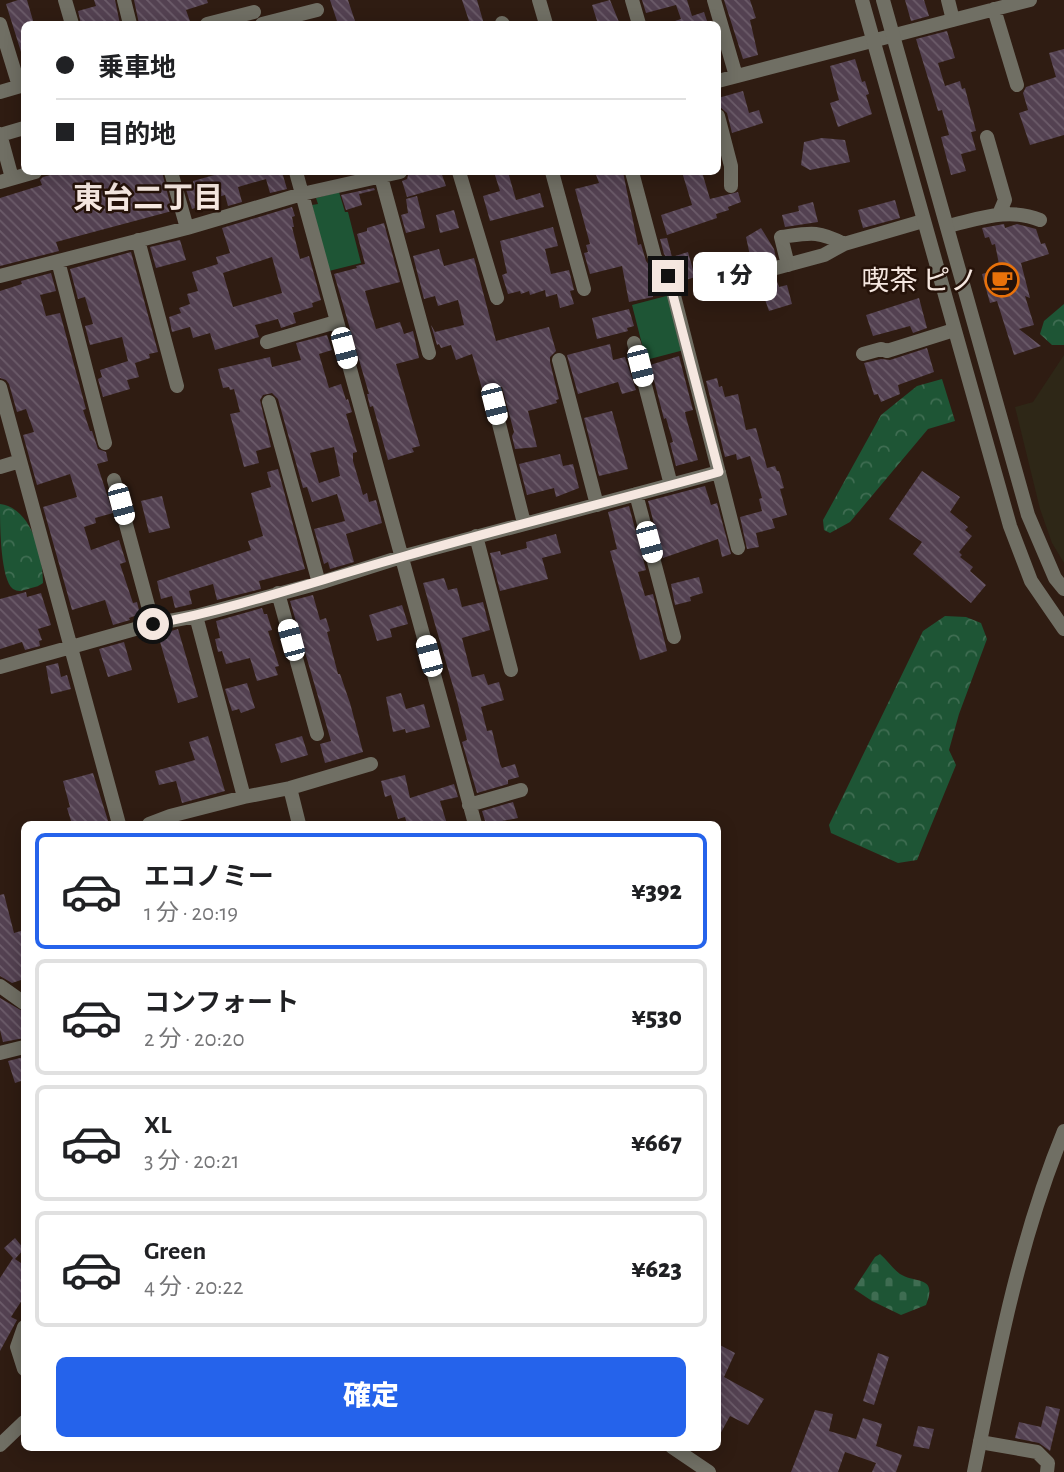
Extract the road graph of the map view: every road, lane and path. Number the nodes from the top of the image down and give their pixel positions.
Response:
1 (65, 0) edge
2 (124, 0) edge
3 (539, 0) edge
4 (632, 0) edge
5 (714, 0) edge
6 (862, 0) edge
7 (883, 0) edge
8 (948, 0) edge
9 (1030, 0) edge
10 (994, 9) junction
11 (317, 10) dead end
12 (256, 15) edge
13 (953, 20) junction
14 (71, 21) edge
15 (129, 21) edge
16 (223, 21) edge
17 (545, 21) edge
18 (638, 21) edge
19 (720, 21) edge
20 (0, 24) edge
21 (721, 24) edge
22 (893, 36) junction
23 (873, 41) junction
24 (736, 76) junction
25 (721, 80) edge
26 (21, 83) edge
27 (1017, 85) dead end
28 (21, 86) edge
29 (0, 92) edge
30 (721, 127) edge
31 (21, 129) edge
32 (0, 134) edge
33 (987, 137) dead end
34 (24, 175) edge
35 (172, 175) edge
36 (297, 175) edge
37 (387, 175) edge
38 (460, 175) edge
39 (553, 175) edge
40 (633, 175) edge
41 (380, 177) junction
42 (342, 178) edge
43 (6, 180) edge
44 (731, 186) dead end
45 (302, 194) junction
46 (999, 214) junction
47 (1040, 220) dead end
48 (923, 221) junction
49 (947, 226) junction
50 (187, 228) junction
51 (138, 240) junction
52 (844, 244) junction
53 (58, 261) junction
54 (788, 265) junction
55 (757, 273) dead end
56 (0, 276) edge
57 (584, 289) dead end
58 (497, 298) dead end
59 (337, 322) junction
60 (954, 330) junction
61 (267, 342) dead end
62 (634, 343) dead end
63 (429, 353) dead end
64 (863, 354) dead end
65 (559, 360) dead end
66 (177, 386) dead end
67 (0, 387) edge
68 (269, 402) dead end
69 (494, 404) dead end
70 (105, 443) dead end
71 (20, 461) junction
72 (0, 467) edge
73 (719, 472) junction
74 (114, 480) dead end
75 (671, 485) junction
76 (636, 494) junction
77 (597, 505) junction
78 (524, 523) junction
79 (476, 536) junction
80 (738, 548) dead end
81 (401, 557) junction
82 (319, 583) junction
83 (1064, 589) edge
84 (278, 593) junction
85 (196, 616) junction
86 (153, 624) junction
87 (1064, 629) edge
88 (674, 637) dead end
89 (70, 647) junction
90 (0, 667) edge
91 (511, 670) dead end
92 (317, 734) dead end
93 (371, 764) dead end
94 (290, 788) junction
95 (521, 790) dead end
96 (244, 797) junction
97 (469, 805) junction
98 (171, 820) edge
99 (118, 821) edge
100 (298, 821) edge
101 (474, 821) edge
102 (0, 986) edge
103 (21, 1001) edge
104 (21, 1048) edge
105 (0, 1052) edge
106 (1064, 1131) edge
107 (21, 1336) edge
108 (21, 1360) edge
109 (21, 1425) edge
110 (980, 1442) junction
111 (0, 1445) edge
112 (678, 1451) edge
113 (709, 1472) edge
114 (974, 1472) edge
115 (1046, 1472) edge

1 - 14 street
2 - 15 street
3 - 17 street
4 - 18 street
5 - 19 street
6 - 23 street
7 - 22 street
8 - 13 street
9 - 10 street
10 - 13 street
10 - 27 street
11 - 12 street
12 - 16 street
13 - 22 street
20 - 26 street
21 - 24 street
22 - 23 street
22 - 49 street
23 - 24 street
23 - 48 street
24 - 25 street
28 - 29 street
30 - 44 street
31 - 32 street
32 - 43 street
33 - 46 street
34 - 43 street
35 - 50 street
36 - 45 street
37 - 41 street
38 - 58 street
39 - 57 street
40 - 73 street
41 - 42 street
41 - 63 street
42 - 45 street
45 - 50 street
45 - 59 street
46 - 47 street
46 - 49 street
48 - 52 street
48 - 60 street
49 - 83 street
50 - 51 street
51 - 53 street
51 - 66 street
52 - 54 street
52 - 54 street
53 - 56 street
53 - 70 street
54 - 55 street
59 - 61 street
59 - 81 street
60 - 64 street
60 - 87 street
62 - 75 street
65 - 77 street
67 - 71 street
68 - 82 street
69 - 78 street
71 - 72 street
71 - 89 street
73 - 75 street
73 - 80 street
74 - 86 street
75 - 76 street
76 - 77 street
76 - 88 street
77 - 78 street
78 - 79 street
79 - 81 street
79 - 91 street
81 - 82 street
81 - 97 street
82 - 84 street
84 - 85 street
84 - 92 street
85 - 86 street
85 - 96 street
86 - 89 street
89 - 90 street
89 - 99 street
93 - 94 street
94 - 96 street
94 - 100 street
95 - 97 street
96 - 98 street
97 - 101 street
102 - 103 street
104 - 105 street
106 - 110 street
107 - 108 street
109 - 111 street
110 - 114 street
110 - 115 street
112 - 113 street

